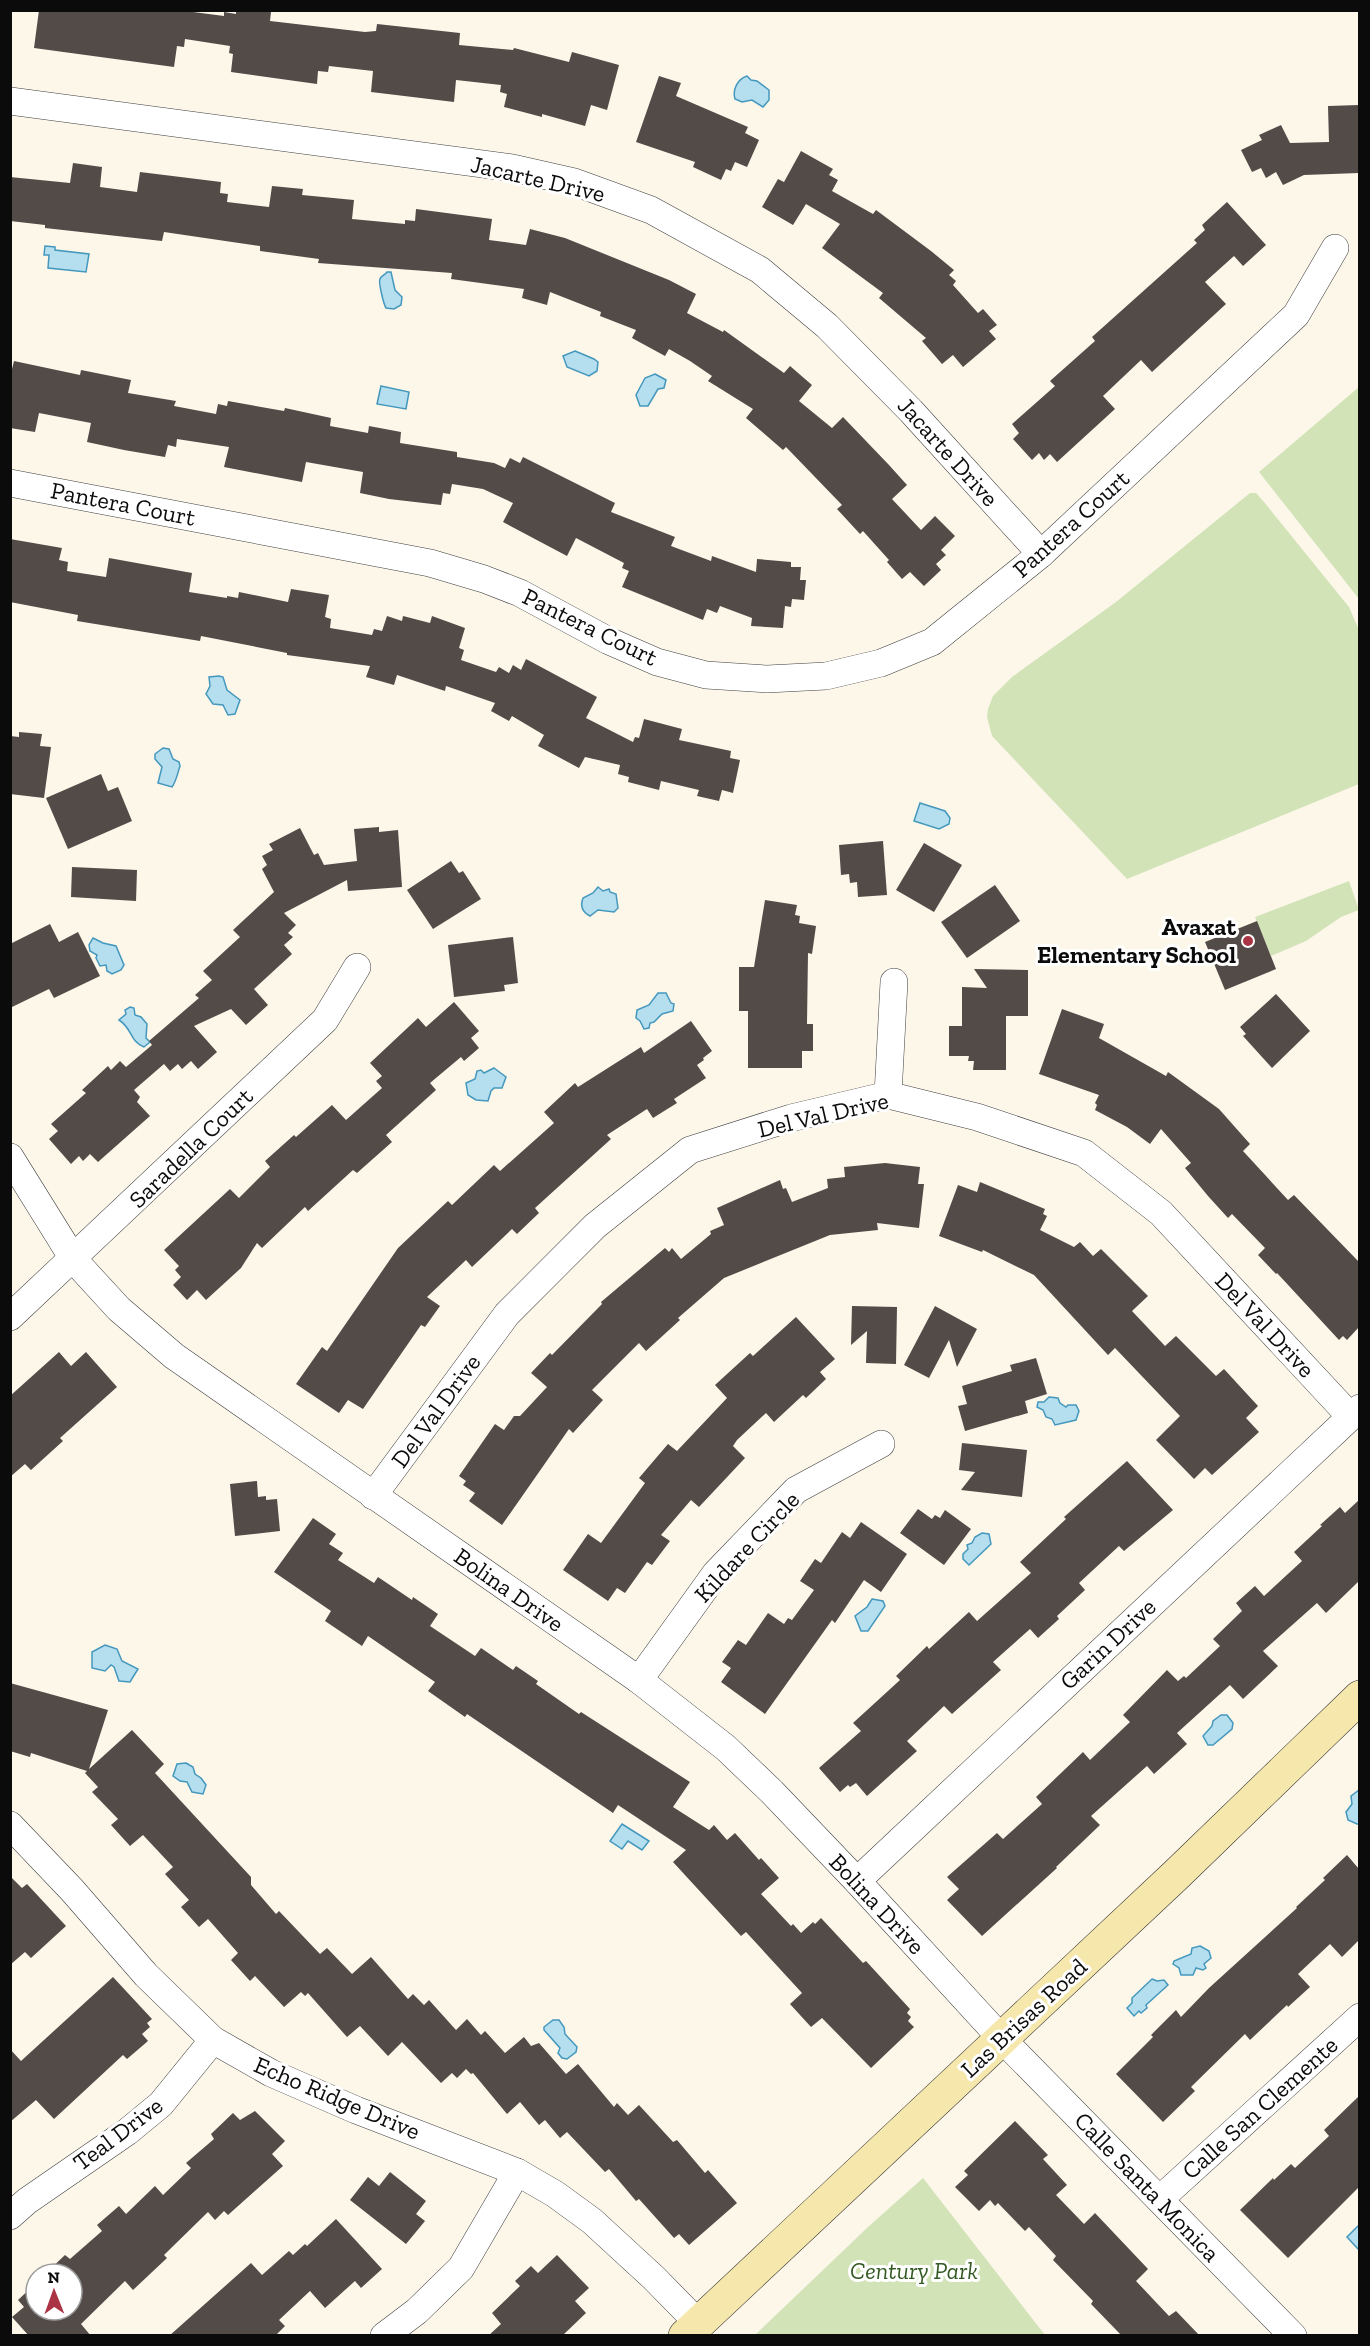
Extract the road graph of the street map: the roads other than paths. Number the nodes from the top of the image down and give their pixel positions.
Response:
1 (10, 101) edge
2 (1335, 248) dead end
3 (10, 483) edge
4 (1041, 554) junction
5 (357, 967) dead end
6 (894, 982) dead end
7 (888, 1095) junction
8 (10, 1157) edge
9 (74, 1260) junction
10 (10, 1317) edge
11 (1355, 1412) edge
12 (881, 1444) dead end
13 (373, 1496) junction
14 (639, 1680) junction
15 (1359, 1697) edge
16 (10, 1825) edge
17 (857, 1881) junction
18 (1359, 2017) edge
19 (1001, 2038) junction
20 (213, 2040) junction
21 (517, 2172) junction
22 (1160, 2199) junction
23 (10, 2216) edge
24 (692, 2329) edge
25 (384, 2336) edge
26 (1293, 2336) edge

1 - 4 street, Jacarte Drive
2 - 4 street, Pantera Court
3 - 4 street, Pantera Court
5 - 9 street, Saradella Court
6 - 7 street
7 - 11 street, Del Val Drive
7 - 13 street, Del Val Drive
8 - 9 street, Bolina Drive
9 - 10 street, Saradella Court
9 - 13 street, Bolina Drive
11 - 17 street, Garin Drive
12 - 14 street, Kildare Circle
13 - 14 street, Bolina Drive
14 - 17 street, Bolina Drive
15 - 19 street, Las Brisas Road
16 - 20 street, Echo Ridge Drive
17 - 19 street, Bolina Drive
18 - 22 street, Calle San Clemente
19 - 22 street, Calle Santa Monica
19 - 24 street, Las Brisas Road
20 - 21 street, Echo Ridge Drive
20 - 23 street, Teal Drive
21 - 24 street, Echo Ridge Drive
21 - 25 street
22 - 26 street, Calle Santa Monica

